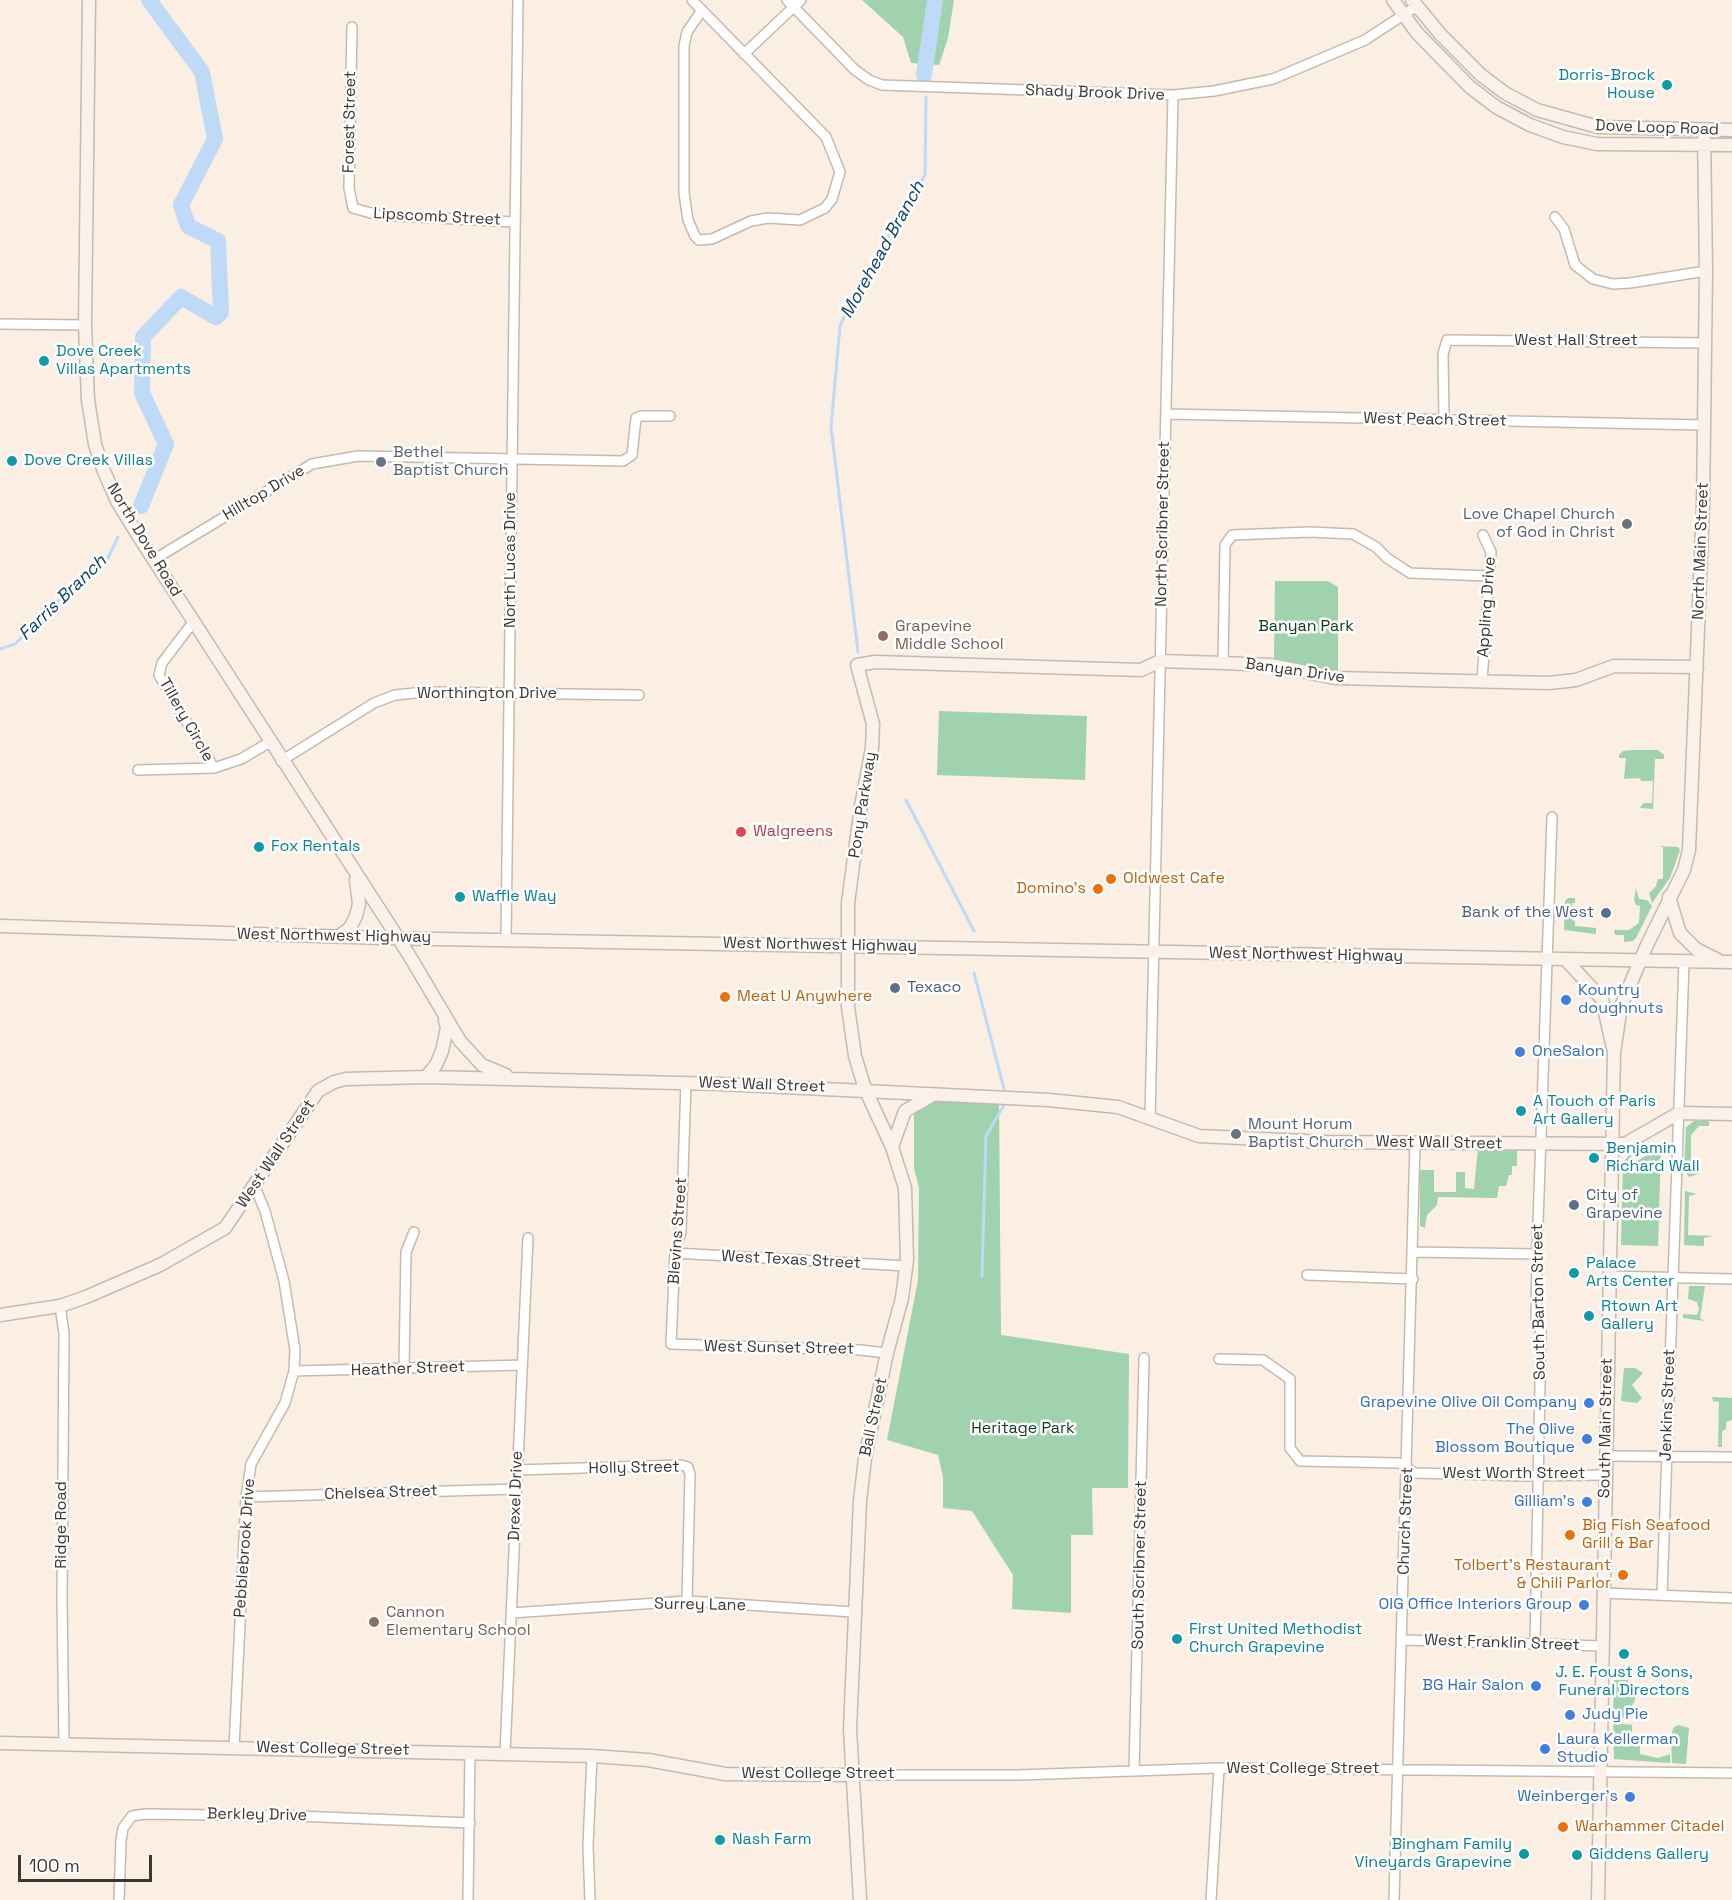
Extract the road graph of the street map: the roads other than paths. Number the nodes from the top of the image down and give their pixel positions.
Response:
1 (89, 0) edge
2 (518, 0) edge
3 (692, 0) edge
4 (1393, 0) edge
5 (794, 2) edge
6 (1414, 3) edge
7 (702, 10) junction
8 (1404, 15) junction
9 (352, 27) dead end
10 (744, 54) junction
11 (1173, 95) junction
12 (1704, 130) junction
13 (1732, 130) edge
14 (1705, 145) junction
15 (1732, 146) edge
16 (360, 211) joint
17 (1555, 217) dead end
18 (515, 222) junction
19 (1706, 270) junction
20 (0, 324) edge
21 (85, 325) junction
22 (1705, 343) junction
23 (1166, 414) junction
24 (670, 416) dead end
25 (1444, 420) junction
26 (1704, 425) junction
27 (511, 460) junction
28 (1483, 535) dead end
29 (155, 559) junction
30 (1488, 576) junction
31 (194, 621) junction
32 (1160, 661) junction
33 (1223, 663) junction
34 (857, 665) joint
35 (1697, 667) junction
36 (1482, 681) junction
37 (510, 692) junction
38 (639, 695) dead end
39 (270, 742) junction
40 (281, 761) junction
41 (214, 768) junction
42 (138, 770) dead end
43 (1552, 817) dead end
44 (356, 876) junction
45 (1669, 897) junction
46 (0, 926) edge
47 (339, 936) junction
48 (506, 939) junction
49 (400, 942) junction
50 (846, 946) junction
51 (1152, 953) junction
52 (1549, 959) junction
53 (1566, 960) junction
54 (1640, 961) junction
55 (1684, 962) junction
56 (1727, 962) edge
57 (444, 1016) junction
58 (1614, 1052) junction
59 (426, 1077) junction
60 (517, 1079) junction
61 (686, 1083) junction
62 (866, 1089) junction
63 (936, 1094) junction
64 (1679, 1113) junction
65 (1732, 1113) edge
66 (1149, 1118) junction
67 (1415, 1143) junction
68 (1611, 1143) junction
69 (1540, 1144) junction
70 (892, 1147) junction
71 (254, 1185) junction
72 (414, 1232) dead end
73 (528, 1238) dead end
74 (1413, 1252) junction
75 (675, 1253) junction
76 (1537, 1254) junction
77 (907, 1266) junction
78 (1307, 1275) dead end
79 (1609, 1276) junction
80 (1671, 1277) junction
81 (1413, 1279) junction
82 (1732, 1279) edge
83 (60, 1306) junction
84 (0, 1315) edge
85 (671, 1344) joint
86 (887, 1353) junction
87 (1144, 1358) dead end
88 (1219, 1359) dead end
89 (522, 1365) junction
90 (404, 1369) junction
91 (294, 1371) junction
92 (1606, 1456) junction
93 (1666, 1456) junction
94 (1732, 1457) edge
95 (1407, 1468) junction
96 (517, 1470) junction
97 (1537, 1474) junction
98 (1606, 1475) junction
99 (516, 1489) junction
100 (246, 1497) junction
101 (1603, 1593) junction
102 (1662, 1595) junction
103 (1732, 1598) edge
104 (687, 1601) junction
105 (853, 1612) junction
106 (511, 1614) junction
107 (1403, 1640) junction
108 (1535, 1644) junction
109 (1602, 1646) junction
110 (0, 1743) edge
111 (64, 1744) junction
112 (234, 1748) junction
113 (470, 1752) junction
114 (505, 1753) junction
115 (592, 1756) junction
116 (1219, 1768) junction
117 (1398, 1769) junction
118 (1134, 1771) junction
119 (1600, 1771) junction
120 (1732, 1773) edge
121 (851, 1775) junction
122 (470, 1823) junction
123 (119, 1900) edge
124 (468, 1900) edge
125 (590, 1900) edge
126 (860, 1900) edge
127 (1211, 1900) edge
128 (1394, 1900) edge
129 (1598, 1900) edge

1 - 21 main road, North Dove Road
2 - 18 street, North Lucas Drive
3 - 7 street
4 - 8 main road, Dove Loop Road
5 - 10 street
5 - 11 street, Shady Brook Drive
6 - 8 street, Shady Brook Drive
6 - 12 main road, Dove Loop Road
7 - 10 street
7 - 10 street
8 - 11 street, Shady Brook Drive
8 - 14 main road, Dove Loop Road
9 - 16 street, Forest Street
11 - 23 street, North Scribner Street
12 - 13 main road, Dove Loop Road
12 - 14 main road, North Main Street
14 - 15 main road, Dove Loop Road
14 - 19 main road, North Main Street
16 - 18 street, Lipscomb Street
17 - 19 street
18 - 27 street, North Lucas Drive
19 - 22 main road, North Main Street
20 - 21 street
21 - 29 main road, North Dove Road
22 - 25 street, West Hall Street
22 - 26 main road, North Main Street
23 - 25 street, West Peach Street
23 - 32 street, North Scribner Street
24 - 27 street, Hilltop Drive
25 - 26 street, West Peach Street
26 - 35 main road, North Main Street
27 - 29 street, Hilltop Drive
27 - 37 street, North Lucas Drive
28 - 30 street, Appling Drive
29 - 31 main road, North Dove Road
30 - 33 street
30 - 36 street, Appling Drive
31 - 39 main road, North Dove Road
31 - 41 street, Tillery Circle
32 - 33 main road, Banyan Drive
32 - 34 main road, Banyan Drive
32 - 51 street, North Scribner Street
33 - 36 main road, Banyan Drive
34 - 50 main road, Pony Parkway
35 - 36 main road, Banyan Drive
35 - 45 main road, North Main Street
37 - 38 street, Worthington Drive
37 - 40 street, Worthington Drive
37 - 48 street, North Lucas Drive
39 - 40 main road, North Dove Road
39 - 41 street, Tillery Circle
40 - 44 main road, North Dove Road
41 - 42 street
43 - 52 street, South Barton Street
44 - 47 main road
44 - 49 main road, North Dove Road
45 - 54 main road, North Main Street
45 - 56 main road
46 - 47 main road, West Northwest Highway
47 - 49 main road, West Northwest Highway
48 - 49 main road, West Northwest Highway
48 - 50 main road, West Northwest Highway
49 - 57 main road, North Dove Road
50 - 51 main road, West Northwest Highway
50 - 62 main road, Ball Street
51 - 52 main road, West Northwest Highway
51 - 66 street
52 - 53 main road, West Northwest Highway
52 - 69 street, South Barton Street
53 - 54 main road, West Northwest Highway
53 - 58 main road
54 - 55 main road, West Northwest Highway
54 - 58 main road, South Main Street
55 - 56 main road, West Northwest Highway
55 - 64 street, Jenkins Street
57 - 59 main road
57 - 60 main road, North Dove Road
58 - 68 main road, South Main Street
59 - 60 main road, West Wall Street
59 - 71 main road, West Wall Street
60 - 61 main road, West Wall Street
61 - 62 main road, West Wall Street
61 - 75 street, Blevins Street
62 - 63 main road, West Wall Street
62 - 70 main road, Ball Street
63 - 66 main road, West Wall Street
63 - 70 main road
64 - 65 main road
64 - 68 main road, West Wall Street
64 - 80 street, Jenkins Street
66 - 67 main road, West Wall Street
67 - 69 main road, West Wall Street
67 - 74 street, Church Street
68 - 69 main road, West Wall Street
68 - 79 main road, South Main Street
69 - 76 street, South Barton Street
70 - 77 main road, Ball Street
71 - 83 main road, West Wall Street
71 - 91 street, Pebblebrook Drive
72 - 90 street
73 - 89 street, Drexel Drive
74 - 76 street
74 - 81 street, Church Street
75 - 77 street, West Texas Street
75 - 85 street, Blevins Street
76 - 97 street, South Barton Street
77 - 86 main road, Ball Street
78 - 81 street
79 - 80 street
79 - 92 main road, South Main Street
80 - 82 street
80 - 93 street, Jenkins Street
81 - 95 street, Church Street
83 - 84 main road, West Wall Street
83 - 111 street, Ridge Road
85 - 86 street, West Sunset Street
86 - 105 main road, Ball Street
87 - 118 street, South Scribner Street
88 - 95 street, West Worth Street
89 - 90 street, Heather Street
89 - 96 street, Drexel Drive
90 - 91 street, Heather Street
91 - 100 street, Pebblebrook Drive
92 - 93 street
92 - 98 main road, South Main Street
93 - 94 street
93 - 102 street, Jenkins Street
95 - 97 street, West Worth Street
95 - 107 street, Church Street
96 - 99 street, Drexel Drive
96 - 104 street, Holly Street
97 - 98 street, West Worth Street
97 - 108 street, South Barton Street
98 - 101 main road, South Main Street
99 - 100 street, Chelsea Street
99 - 106 street, Drexel Drive
100 - 112 street, Pebblebrook Drive
101 - 102 street
101 - 109 main road, South Main Street
102 - 103 street
104 - 105 street, Surrey Lane
104 - 106 street, Surrey Lane
105 - 121 main road, Ball Street
106 - 114 street, Drexel Drive
107 - 108 street, West Franklin Street
107 - 117 street, Church Street
108 - 109 street, West Franklin Street
109 - 119 main road, South Main Street
110 - 111 main road, West College Street
111 - 112 main road, West College Street
112 - 113 main road, West College Street
113 - 114 main road, West College Street
113 - 122 street
114 - 115 main road, West College Street
115 - 121 main road, West College Street
115 - 125 street
116 - 117 street, West College Street
116 - 118 street, West College Street
116 - 127 street
117 - 119 street, West College Street
117 - 128 street, Church Street
118 - 121 street, West College Street
119 - 120 street, West College Street
119 - 129 main road, South Main Street
121 - 126 main road, Ball Street
122 - 123 street, Berkley Drive
122 - 124 street

